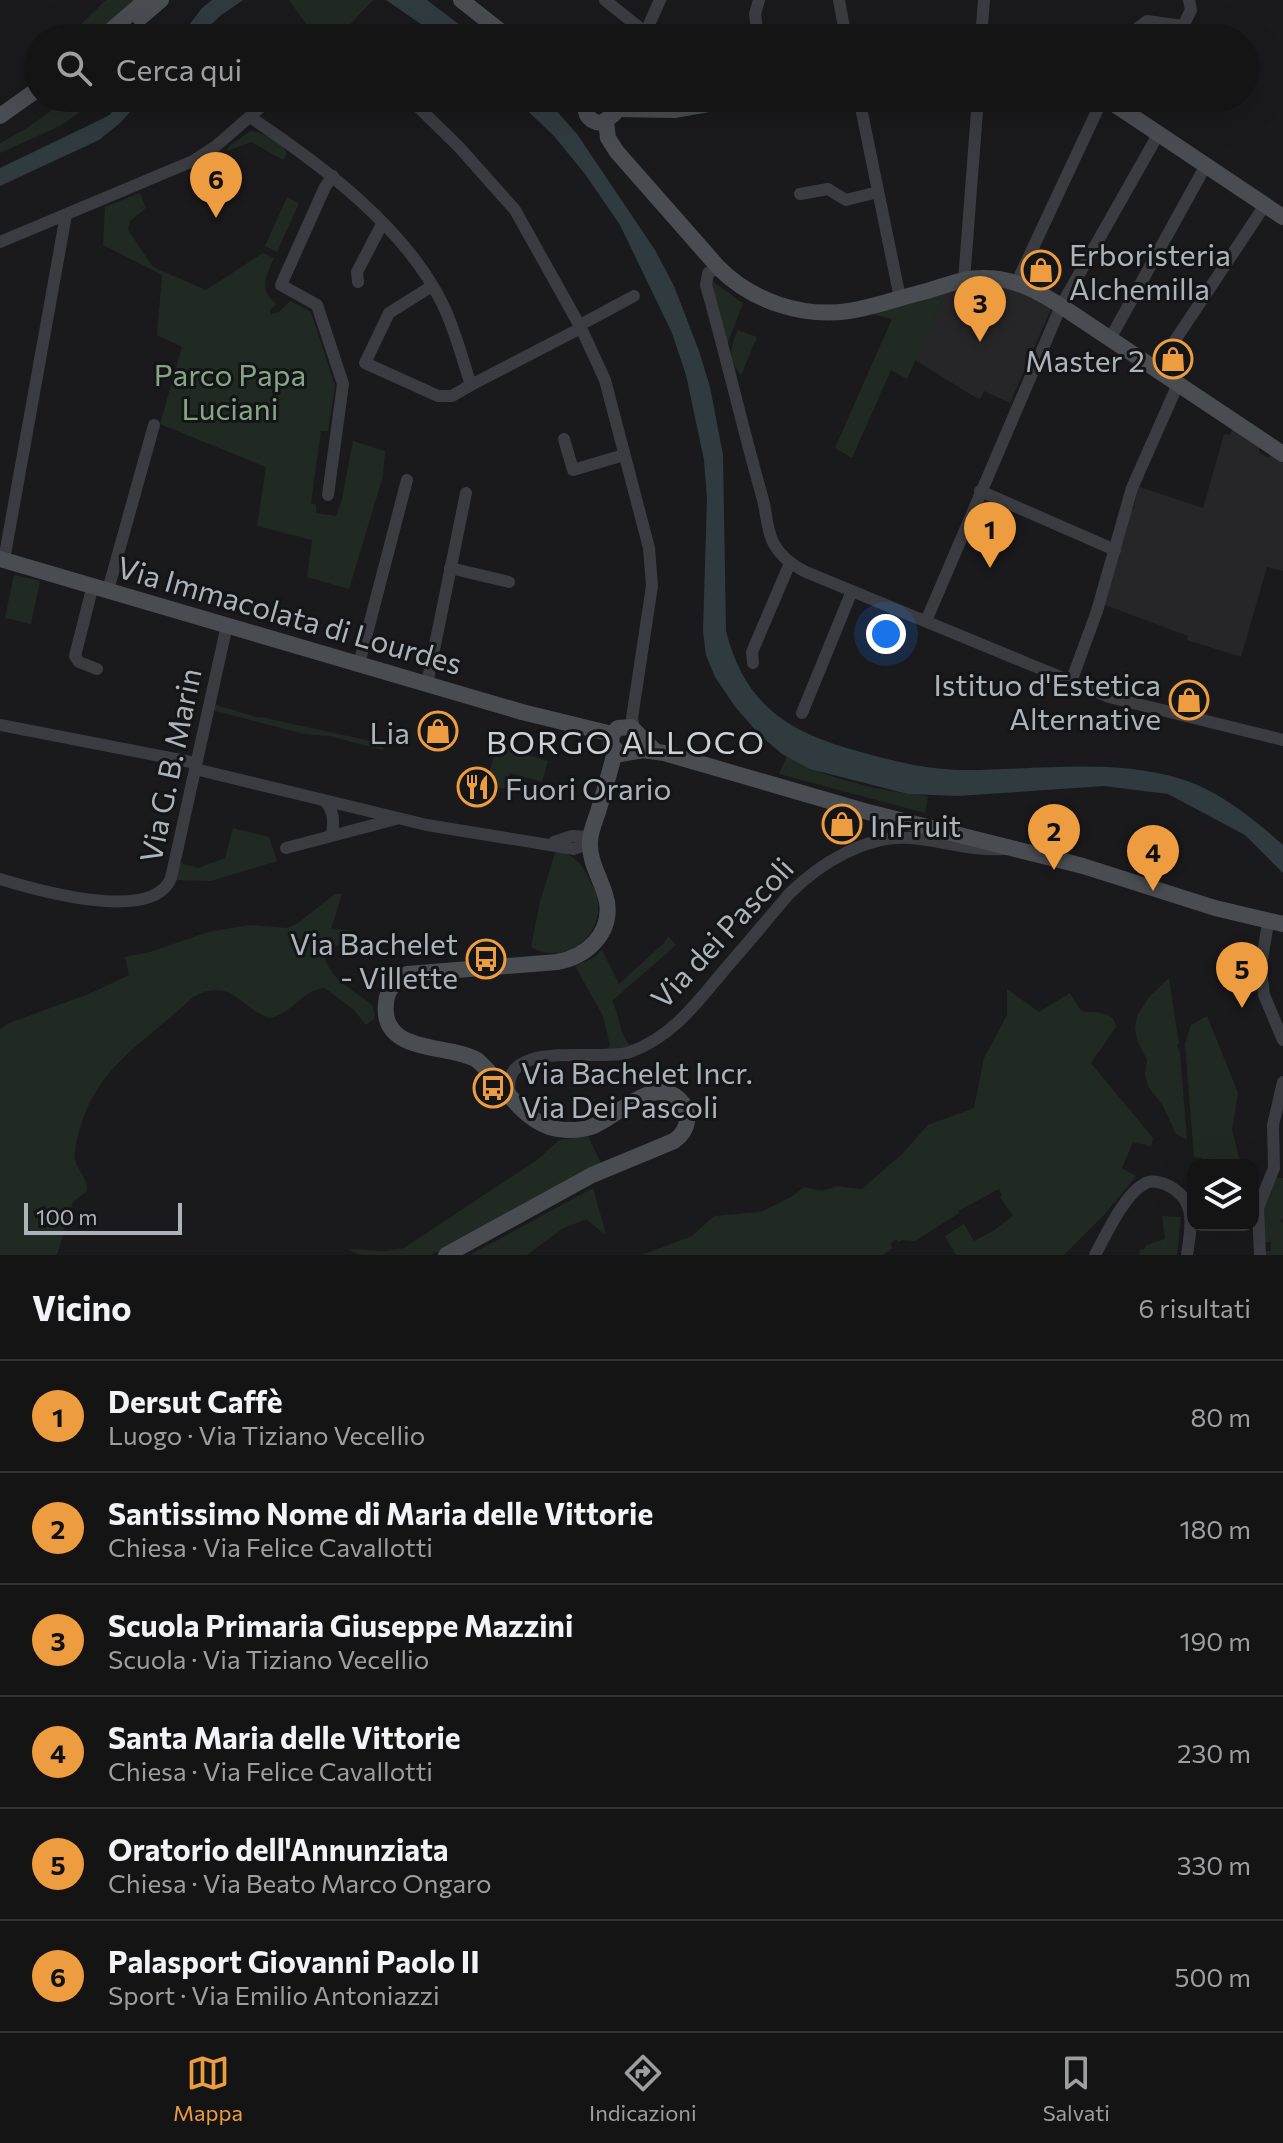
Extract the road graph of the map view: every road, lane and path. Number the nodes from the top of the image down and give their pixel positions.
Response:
1 (146, 0) edge
2 (161, 0) edge
3 (461, 0) edge
4 (605, 0) edge
5 (660, 0) edge
6 (759, 0) edge
7 (839, 0) edge
8 (984, 0) edge
9 (1189, 0) edge
10 (118, 24) edge
11 (134, 24) edge
12 (491, 24) edge
13 (632, 24) edge
14 (649, 24) edge
15 (756, 24) edge
16 (843, 24) edge
17 (982, 24) edge
18 (1143, 24) edge
19 (1169, 24) edge
20 (1184, 24) edge
21 (24, 100) edge
22 (24, 106) edge
23 (256, 112) edge
24 (424, 112) edge
25 (586, 112) edge
26 (608, 112) edge
27 (611, 112) edge
28 (862, 112) edge
29 (977, 112) edge
30 (1097, 112) edge
31 (1126, 112) edge
32 (250, 117) junction
33 (0, 118) edge
34 (1159, 133) junction
35 (1206, 165) junction
36 (333, 176) junction
37 (878, 192) junction
38 (800, 194) dead end
39 (1265, 205) junction
40 (66, 215) junction
41 (1283, 217) edge
42 (382, 224) junction
43 (0, 242) edge
44 (719, 268) junction
45 (964, 281) junction
46 (358, 282) dead end
47 (1017, 282) junction
48 (432, 286) junction
49 (634, 296) dead end
50 (900, 298) junction
51 (1061, 306) junction
52 (580, 326) junction
53 (1110, 339) junction
54 (1156, 369) junction
55 (1178, 384) junction
56 (471, 385) junction
57 (154, 425) dead end
58 (564, 439) dead end
59 (1283, 454) edge
60 (624, 455) junction
61 (407, 480) dead end
62 (980, 491) junction
63 (466, 493) dead end
64 (328, 495) dead end
65 (1115, 550) junction
66 (2, 560) edge
67 (790, 563) junction
68 (450, 568) junction
69 (509, 582) dead end
70 (100, 587) junction
71 (852, 591) junction
72 (926, 621) junction
73 (227, 625) junction
74 (753, 663) dead end
75 (359, 664) junction
76 (97, 669) dead end
77 (1071, 682) junction
78 (427, 684) junction
79 (802, 713) dead end
80 (0, 725) edge
81 (625, 738) junction
82 (1283, 740) edge
83 (195, 766) junction
84 (325, 801) junction
85 (399, 818) junction
86 (332, 834) junction
87 (582, 841) junction
88 (286, 848) dead end
89 (1015, 848) junction
90 (0, 879) edge
91 (1278, 928) edge
92 (1283, 1040) edge
93 (1283, 1082) edge
94 (510, 1095) junction
95 (446, 1255) edge
96 (1095, 1255) edge
97 (1187, 1255) edge
98 (1260, 1255) edge

1 - 10 street
2 - 11 street
3 - 12 street
4 - 13 street
5 - 14 street
6 - 15 street
7 - 16 street
8 - 17 street
9 - 20 street
18 - 19 street
21 - 33 street
22 - 33 street
23 - 32 street
24 - 52 street
25 - 26 street
27 - 44 street
28 - 37 street
29 - 45 street
30 - 47 street
31 - 34 street
32 - 36 street
32 - 40 street
34 - 35 street
34 - 51 street
35 - 39 street
35 - 53 street
36 - 42 street
36 - 64 street
37 - 38 street
37 - 50 street
39 - 41 street
39 - 54 street
40 - 43 street
40 - 66 street
42 - 46 street
42 - 48 street
44 - 50 street
44 - 67 street
45 - 47 street
45 - 50 street
47 - 51 street
48 - 56 street
48 - 56 street
49 - 52 street
51 - 53 street
51 - 62 street
52 - 56 street
52 - 60 street
53 - 54 street
54 - 55 street
55 - 59 street
55 - 65 street
57 - 70 street
58 - 60 street
60 - 81 street
61 - 75 street
62 - 65 street
62 - 72 street
63 - 68 street
65 - 77 street
66 - 70 street, Via Immacolata di Lourdes
67 - 71 street
67 - 74 street
68 - 69 street
68 - 78 street
70 - 73 street, Via Immacolata di Lourdes
70 - 76 street
71 - 72 street
71 - 79 street
72 - 77 street
73 - 75 street, Via Immacolata di Lourdes
73 - 83 street, Via G. B. Marin
75 - 78 street, Via Immacolata di Lourdes
77 - 82 street
78 - 81 street, Via Immacolata di Lourdes
80 - 83 street
81 - 87 street
81 - 89 street, Via Immacolata di Lourdes
83 - 84 street
83 - 90 street, Via G. B. Marin
84 - 85 street
84 - 86 street
85 - 86 street
85 - 87 street
86 - 88 street
87 - 94 street
89 - 91 street, Via Immacolata di Lourdes
89 - 94 street, Via dei Pascoli
91 - 92 street
93 - 98 street
94 - 95 street
96 - 97 street

